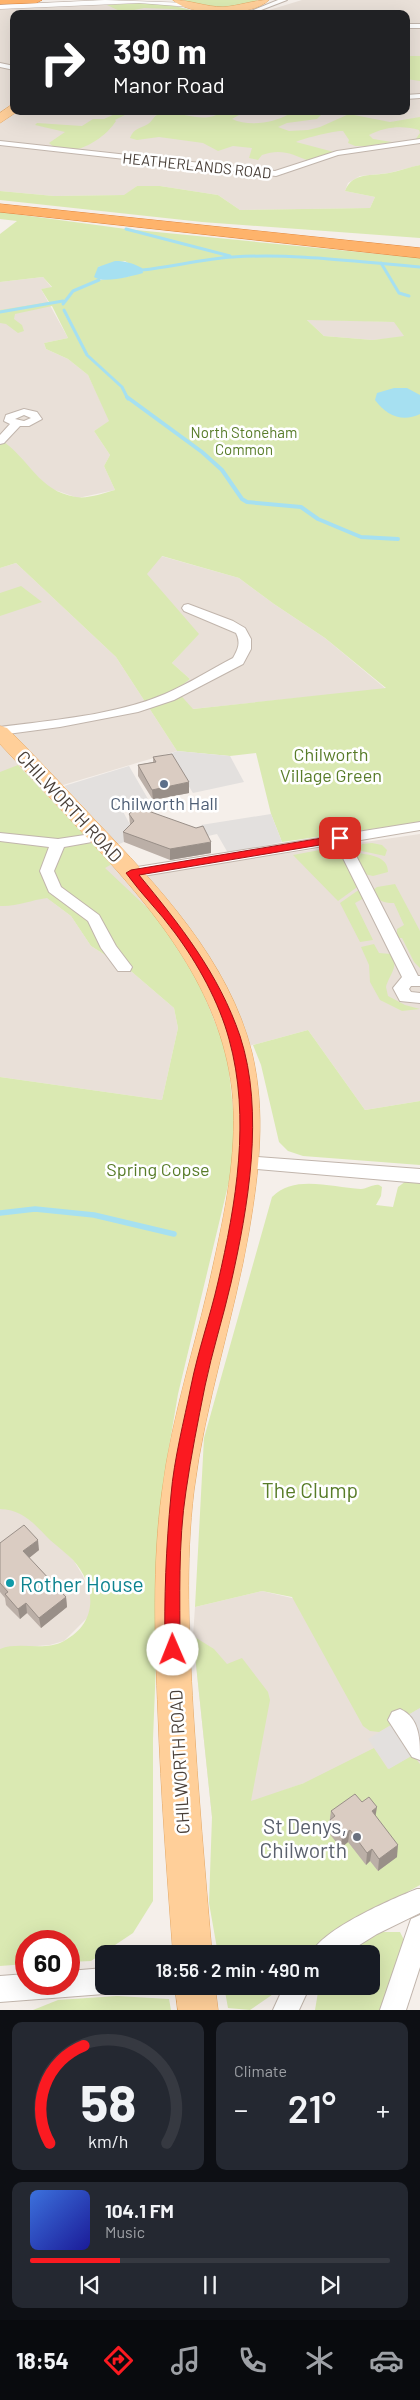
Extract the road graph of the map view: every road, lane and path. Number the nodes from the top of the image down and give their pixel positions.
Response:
1 (36, 0) edge
2 (150, 0) edge
3 (178, 0) edge
4 (284, 0) edge
5 (0, 1) edge
6 (139, 1) junction
7 (190, 5) junction
8 (0, 7) edge
9 (260, 7) edge
10 (205, 8) junction
11 (209, 10) edge
12 (420, 141) edge
13 (0, 143) edge
14 (0, 203) edge
15 (0, 208) edge
16 (420, 241) edge
17 (420, 253) edge
18 (16, 424) dead end
19 (0, 441) edge
20 (188, 608) dead end
21 (0, 731) edge
22 (420, 826) edge
23 (0, 837) edge
24 (98, 837) junction
25 (340, 838) junction
26 (58, 843) junction
27 (131, 873) junction
28 (124, 967) dead end
29 (416, 981) edge
30 (420, 998) edge
31 (244, 1162) junction
32 (420, 1176) edge
33 (400, 1720) dead end
34 (420, 1750) edge
35 (420, 1901) edge
36 (420, 1928) edge
37 (191, 1945) edge
38 (335, 1945) edge
39 (95, 1982) edge
40 (80, 1983) edge
41 (15, 1988) edge
42 (0, 1989) edge
43 (196, 1995) edge
44 (293, 1995) edge
45 (198, 2010) edge
46 (286, 2010) edge
47 (393, 2010) edge

1 - 5 highway
2 - 6 street
3 - 7 main road
4 - 9 street
6 - 7 street
6 - 8 street
7 - 10 main road
9 - 10 main road
10 - 11 main road
12 - 13 street, HEATHERLANDS ROAD
14 - 16 highway
15 - 17 highway
18 - 19 street
20 - 21 street
21 - 24 main road, CHILWORTH ROAD
22 - 25 street
23 - 26 street
24 - 26 street
24 - 27 main road, CHILWORTH ROAD
25 - 27 street
25 - 29 street
26 - 28 street
27 - 31 main road, CHILWORTH ROAD
29 - 30 street
31 - 32 street
31 - 37 main road, CHILWORTH ROAD
33 - 34 street
35 - 38 street
36 - 47 street
39 - 40 street
41 - 42 street
43 - 45 main road
44 - 46 street

